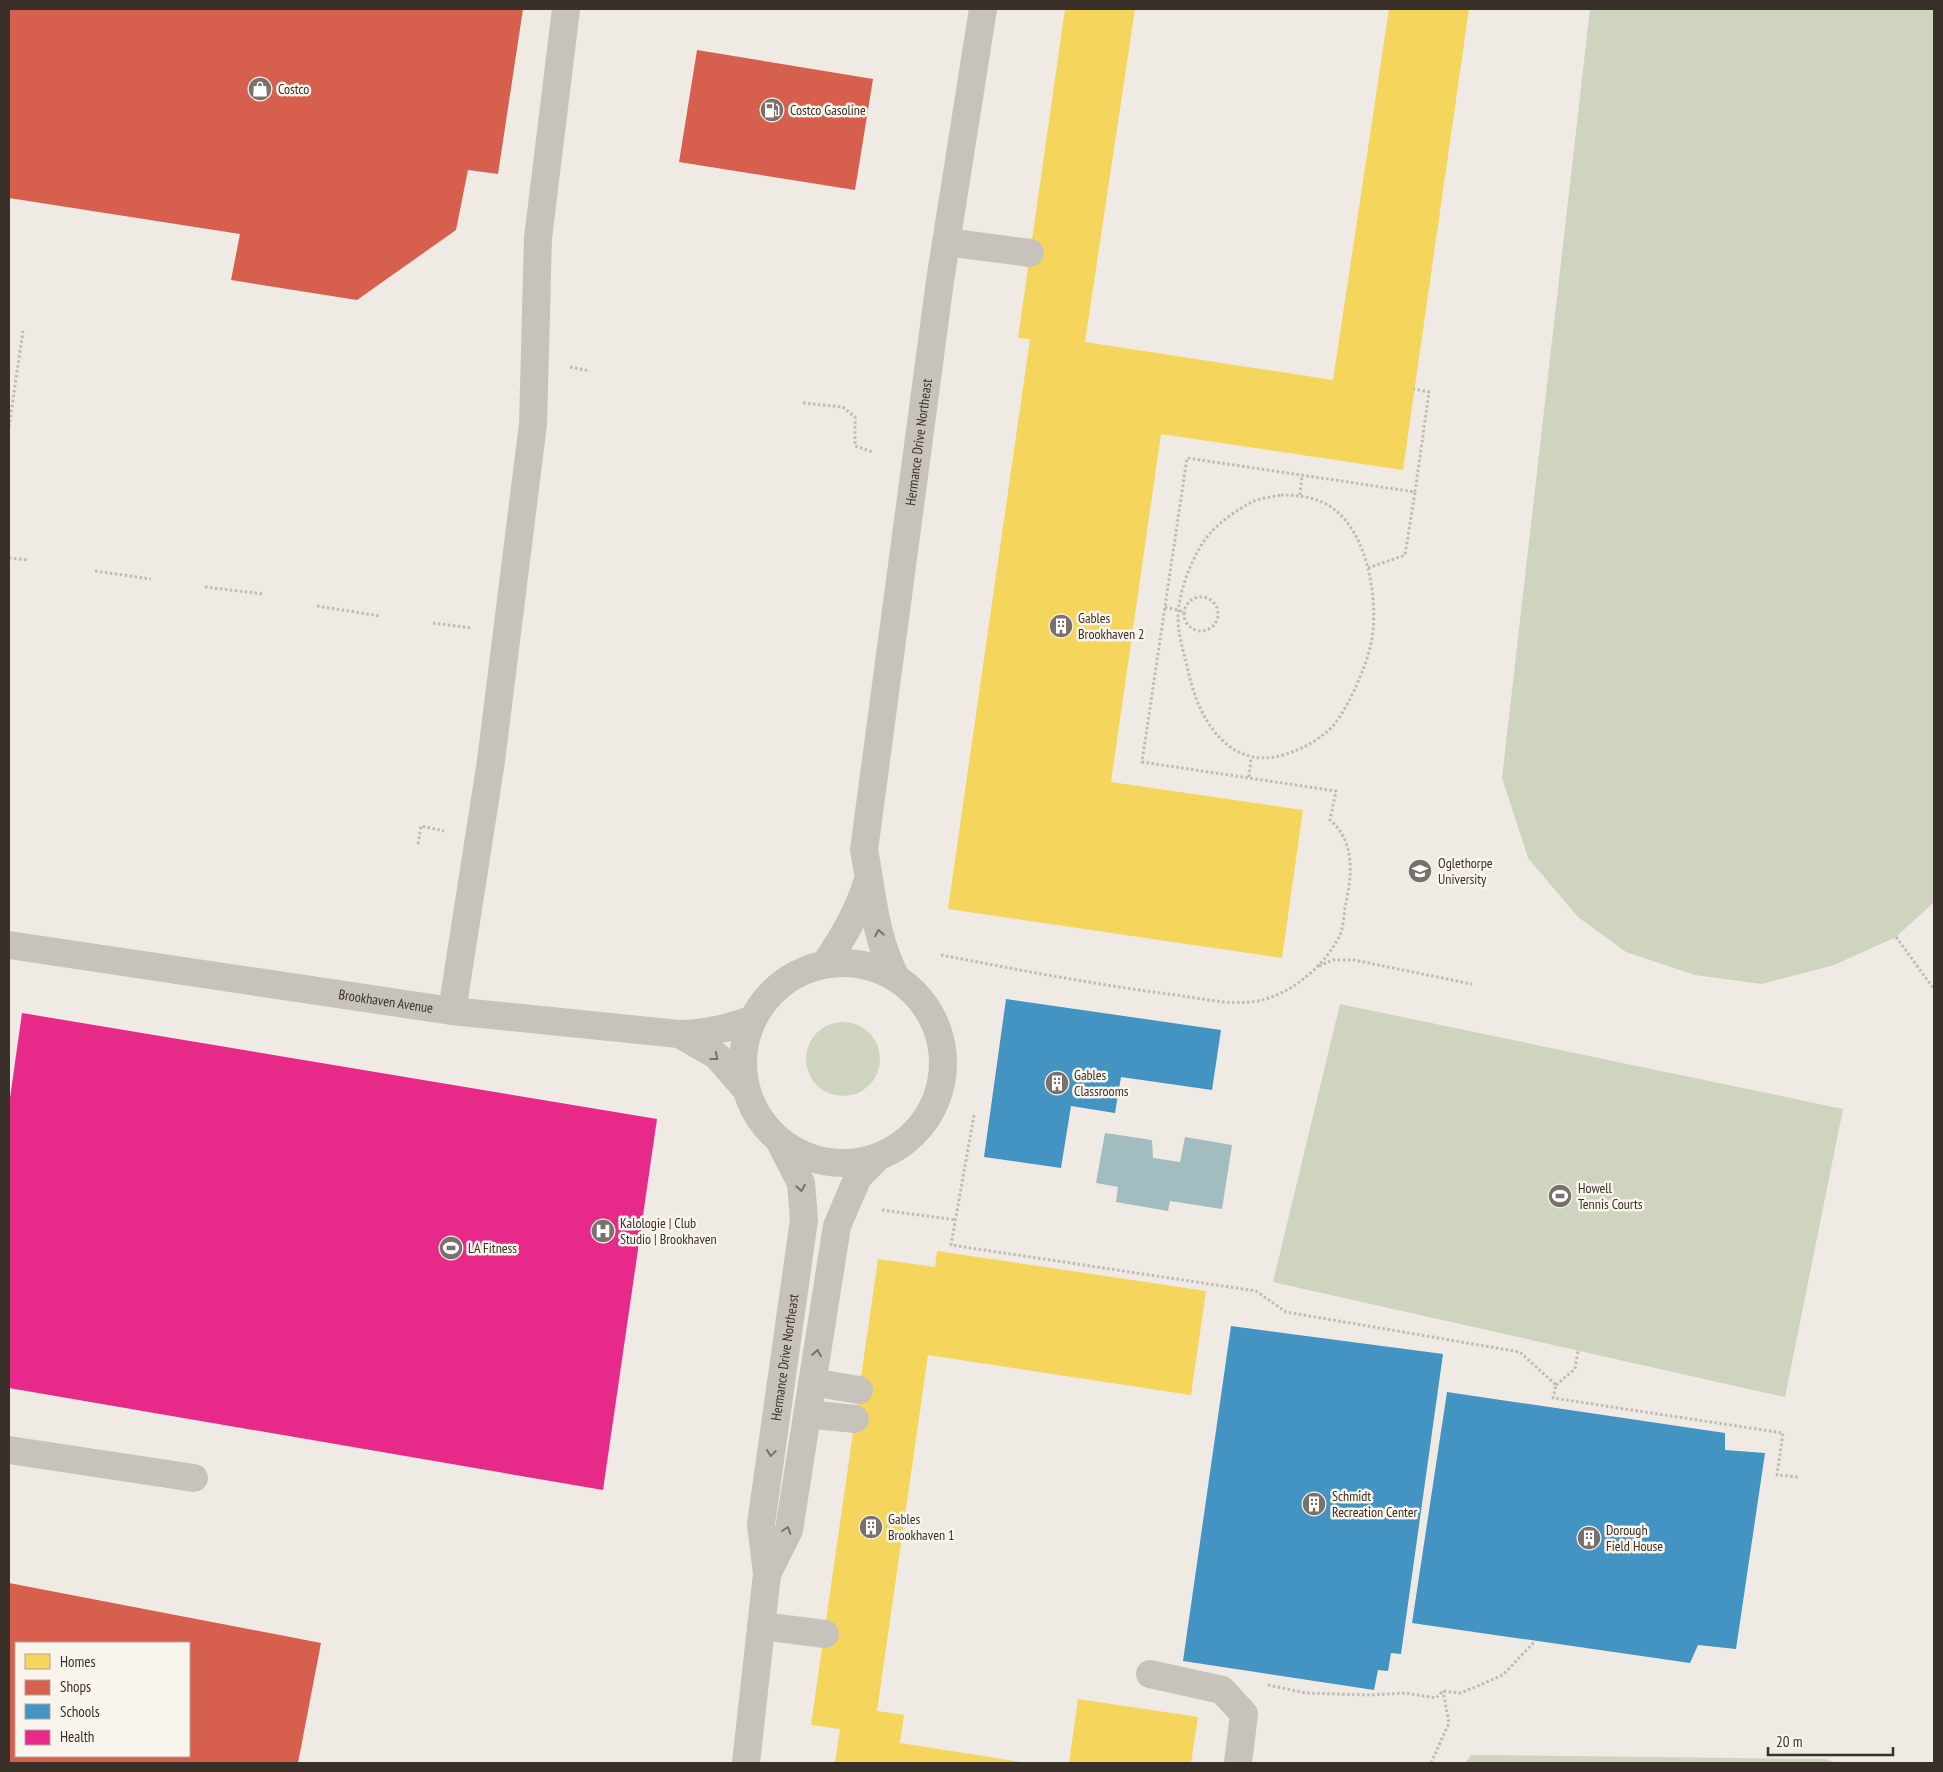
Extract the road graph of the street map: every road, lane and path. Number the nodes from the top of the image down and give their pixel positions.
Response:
1 (566, 9) edge
2 (983, 9) edge
3 (946, 242) junction
4 (1030, 253) dead end
5 (23, 331) dead end
6 (565, 366) dead end
7 (590, 371) dead end
8 (1414, 389) dead end
9 (803, 403) dead end
10 (9, 427) edge
11 (873, 452) dead end
12 (1302, 475) junction
13 (1415, 492) junction
14 (1300, 495) junction
15 (9, 558) edge
16 (29, 560) dead end
17 (1368, 568) junction
18 (94, 571) dead end
19 (151, 579) dead end
20 (205, 587) dead end
21 (264, 594) dead end
22 (317, 606) dead end
23 (1165, 607) junction
24 (1178, 610) junction
25 (1185, 612) junction
26 (380, 616) dead end
27 (433, 623) dead end
28 (471, 628) dead end
29 (1251, 758) junction
30 (1249, 778) junction
31 (444, 831) dead end
32 (418, 844) dead end
33 (869, 876) junction
34 (1896, 937) dead end
35 (9, 945) edge
36 (941, 955) dead end
37 (825, 964) junction
38 (1318, 966) junction
39 (896, 978) junction
40 (1472, 984) dead end
41 (1934, 989) edge
42 (452, 1011) junction
43 (751, 1020) junction
44 (679, 1034) junction
45 (744, 1088) junction
46 (974, 1115) dead end
47 (782, 1144) junction
48 (875, 1160) junction
49 (878, 1209) dead end
50 (956, 1220) junction
51 (1578, 1351) dead end
52 (812, 1382) junction
53 (1556, 1385) junction
54 (859, 1390) dead end
55 (807, 1414) junction
56 (855, 1420) dead end
57 (9, 1450) edge
58 (1798, 1477) dead end
59 (194, 1478) dead end
60 (767, 1574) junction
61 (761, 1626) junction
62 (824, 1634) dead end
63 (1535, 1641) dead end
64 (1150, 1674) dead end
65 (1222, 1690) junction
66 (1443, 1692) junction
67 (746, 1763) edge
68 (1238, 1763) edge
69 (1431, 1763) edge

1 - 42 street
2 - 3 street, Hermance Drive Northeast
3 - 4 street
3 - 33 street, Hermance Drive Northeast
5 - 10 path
6 - 7 path
8 - 13 path
9 - 11 path
12 - 13 path
12 - 14 path
12 - 23 path
13 - 17 path
14 - 17 path
14 - 24 path
15 - 16 path
17 - 29 path
18 - 19 path
20 - 21 path
22 - 26 path
23 - 24 path
23 - 30 path
24 - 25 path
24 - 29 path
25 - 25 path
27 - 28 path
29 - 30 path
30 - 38 path
31 - 32 path
33 - 37 street, Hermance Drive Northeast
39 -> 33 street, Hermance Drive Northeast
34 - 41 path
35 - 42 street, Brookhaven Avenue
36 - 38 path
37 - 39 street, Hermance Drive Northeast
37 - 43 street, Hermance Drive Northeast
38 - 40 path
39 - 48 street, Hermance Drive Northeast
42 - 44 street, Brookhaven Avenue
43 - 44 street
43 - 45 street, Hermance Drive Northeast
44 -> 45 street, Brookhaven Avenue
45 - 47 street, Hermance Drive Northeast
46 - 50 path
47 - 48 street, Hermance Drive Northeast
47 -> 60 street, Hermance Drive Northeast
52 -> 48 street, Hermance Drive Northeast
49 - 50 path
50 - 53 path
51 - 53 path
52 - 54 street
52 - 55 street, Hermance Drive Northeast
53 - 58 path
55 - 56 street
60 -> 55 street, Hermance Drive Northeast
57 - 59 street
60 - 61 street, Hermance Drive Northeast
61 - 62 street
61 - 67 street, Hermance Drive Northeast
63 - 66 path
64 - 65 street
65 - 66 path
65 - 68 street
66 - 69 path

